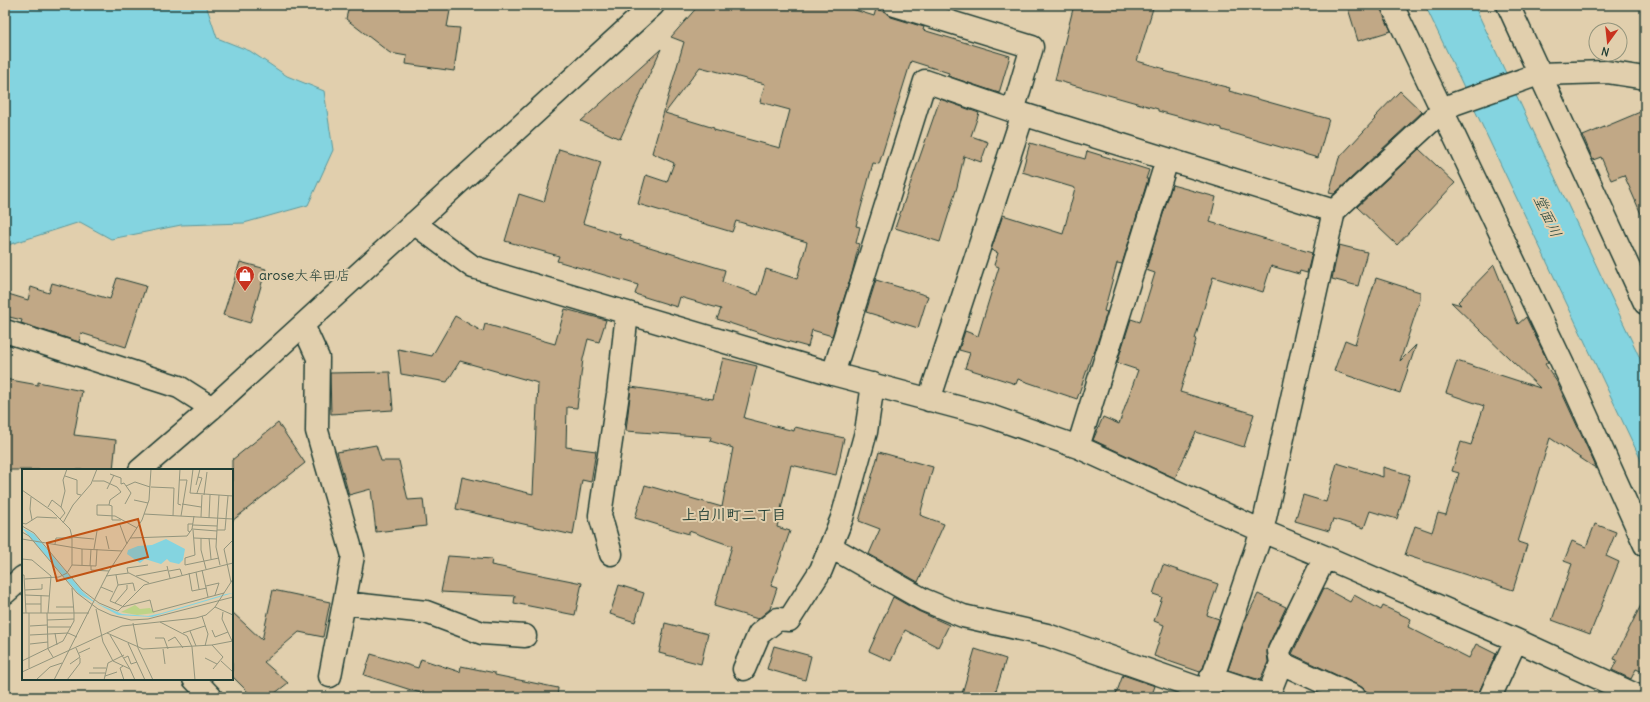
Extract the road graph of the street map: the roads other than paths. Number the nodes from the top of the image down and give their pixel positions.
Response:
1 (653, 5) edge
2 (895, 5) edge
3 (1392, 5) edge
4 (1508, 5) edge
5 (1539, 74) junction
6 (1645, 78) edge
7 (1448, 108) junction
8 (1018, 113) junction
9 (1167, 160) junction
10 (1334, 211) junction
11 (414, 223) junction
12 (1645, 303) edge
13 (627, 313) junction
14 (303, 325) junction
15 (5, 331) edge
16 (833, 374) junction
17 (873, 384) junction
18 (929, 400) junction
19 (212, 408) junction
20 (1078, 447) junction
21 (141, 469) edge
22 (1262, 531) junction
23 (1645, 545) edge
24 (831, 547) junction
25 (610, 554) dead end
26 (1325, 557) junction
27 (22, 578) edge
28 (5, 593) edge
29 (344, 603) junction
30 (525, 636) dead end
31 (1516, 640) junction
32 (1281, 663) junction
33 (744, 669) dead end
34 (330, 676) dead end
35 (195, 680) edge
36 (1208, 688) edge
37 (211, 697) edge
38 (1354, 697) edge
39 (1490, 697) edge
40 (1640, 697) edge

1 - 11 street
2 - 8 street
3 - 7 street
4 - 5 street
5 - 6 street
5 - 7 street
5 - 12 street
7 - 10 street
7 - 23 street
8 - 9 street
8 - 16 street
8 - 18 street
9 - 10 street
9 - 20 street
10 - 22 street
11 - 13 street
11 - 14 street
13 - 16 street
13 - 25 street
14 - 19 street
14 - 29 street
15 - 19 street
16 - 17 street
17 - 18 street
17 - 24 street
18 - 20 street
19 - 21 street
20 - 22 street
22 - 26 street
22 - 36 street
24 - 33 street
24 - 36 street
26 - 31 street
26 - 32 street
27 - 28 street
29 - 30 street
29 - 34 street
31 - 39 street
31 - 40 street
32 - 36 street
32 - 38 street
35 - 37 street

